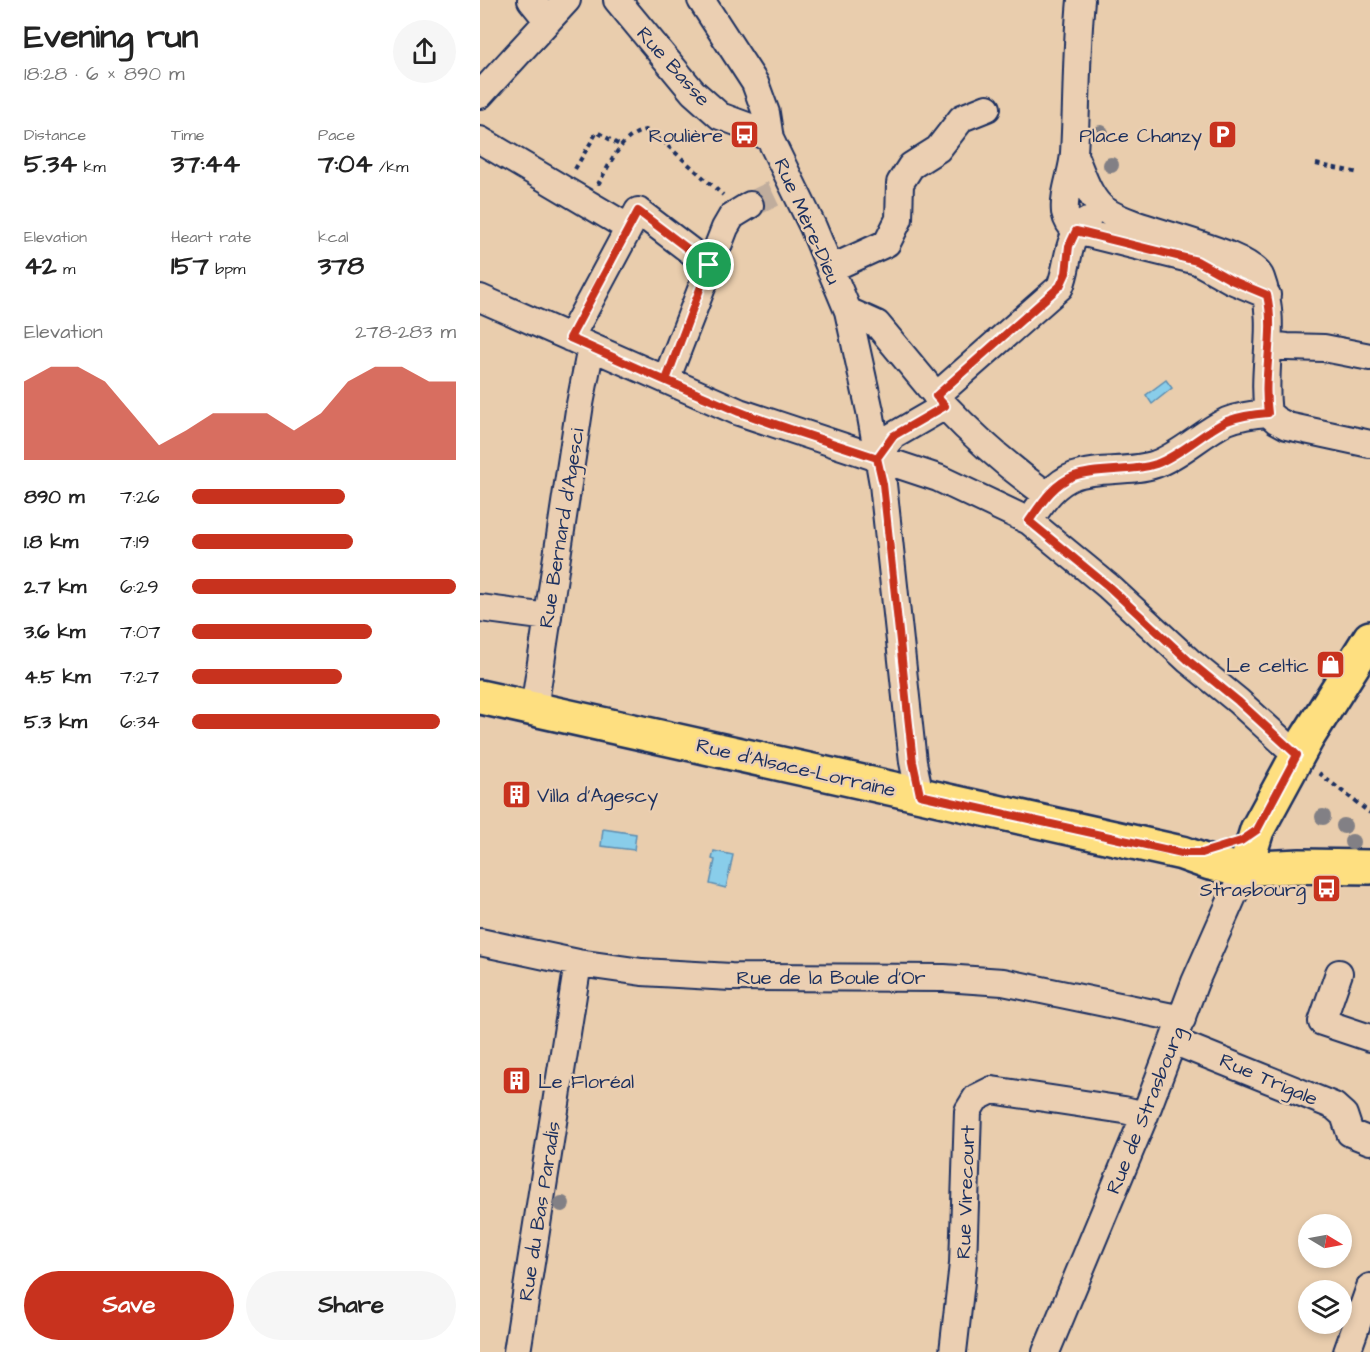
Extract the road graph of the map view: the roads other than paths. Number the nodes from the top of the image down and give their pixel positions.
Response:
1 (531, 0) edge
2 (567, 0) edge
3 (617, 0) edge
4 (701, 0) edge
5 (1081, 0) edge
6 (548, 21) junction
7 (480, 95) edge
8 (987, 108) dead end
9 (770, 138) junction
10 (480, 140) edge
11 (1074, 155) junction
12 (750, 205) tunnel mouth
13 (1104, 210) junction
14 (629, 228) junction
15 (1076, 231) junction
16 (709, 265) junction
17 (831, 269) junction
18 (1267, 295) junction
19 (480, 298) edge
20 (848, 311) junction
21 (580, 342) junction
22 (1269, 345) junction
23 (1370, 357) edge
24 (666, 380) junction
25 (940, 401) junction
26 (1268, 413) junction
27 (1370, 444) edge
28 (877, 458) junction
29 (1047, 495) junction
30 (1029, 521) junction
31 (480, 608) edge
32 (548, 617) junction
33 (1370, 638) edge
34 (480, 697) edge
35 (534, 709) junction
36 (1297, 755) junction
37 (920, 795) junction
38 (1257, 830) junction
39 (1182, 853) junction
40 (1370, 867) edge
41 (1245, 869) junction
42 (480, 943) edge
43 (578, 963) junction
44 (1339, 973) dead end
45 (1178, 1030) junction
46 (1370, 1038) edge
47 (1145, 1115) junction
48 (1360, 1137) edge
49 (1370, 1287) edge
50 (517, 1352) edge
51 (954, 1352) edge
52 (1046, 1352) edge
53 (1347, 1352) edge

1 - 6 street
2 - 6 street
3 - 9 street, Rue Basse
4 - 9 street, Rue Mère-Dieu
5 - 11 street
6 - 7 street
8 - 17 street
9 - 17 street, Rue Mère-Dieu
10 - 14 street
11 - 13 street
11 - 15 street
12 - 16 street
13 - 15 street
13 - 18 street
14 - 16 street
14 - 21 street, Rue Bernard d'Agesci
15 - 18 street
15 - 25 street
16 - 24 street
17 - 20 street, Rue Mère-Dieu
18 - 22 street
19 - 21 street
20 - 25 street
20 - 28 street, Rue Mère-Dieu
21 - 24 street
21 - 32 street, Rue Bernard d'Agesci
22 - 23 street
22 - 26 street
24 - 28 street
25 - 28 street
25 - 29 street
26 - 27 street
26 - 29 street
28 - 30 street
28 - 37 street, Rue Mère-Dieu
29 - 30 street
30 - 36 street
31 - 32 street
32 - 35 street, Rue Bernard d'Agesci
33 - 36 main road
34 - 35 main road, Rue d'Alsace-Lorraine
35 - 37 main road, Rue d'Alsace-Lorraine
36 - 38 main road
37 - 39 main road, Rue d'Alsace-Lorraine
38 - 39 main road
38 - 41 main road
39 - 41 main road
40 - 41 main road
41 - 45 street, Rue de Strasbourg
42 - 43 street, Rue de la Boule d'Or
43 - 45 street, Rue de la Boule d'Or
43 - 50 street, Rue du Bas Paradis
44 - 46 street
45 - 47 street, Rue de Strasbourg
45 - 48 street, Rue Trigale
47 - 51 street, Rue Virecourt
47 - 52 street, Rue de Strasbourg
49 - 53 street

